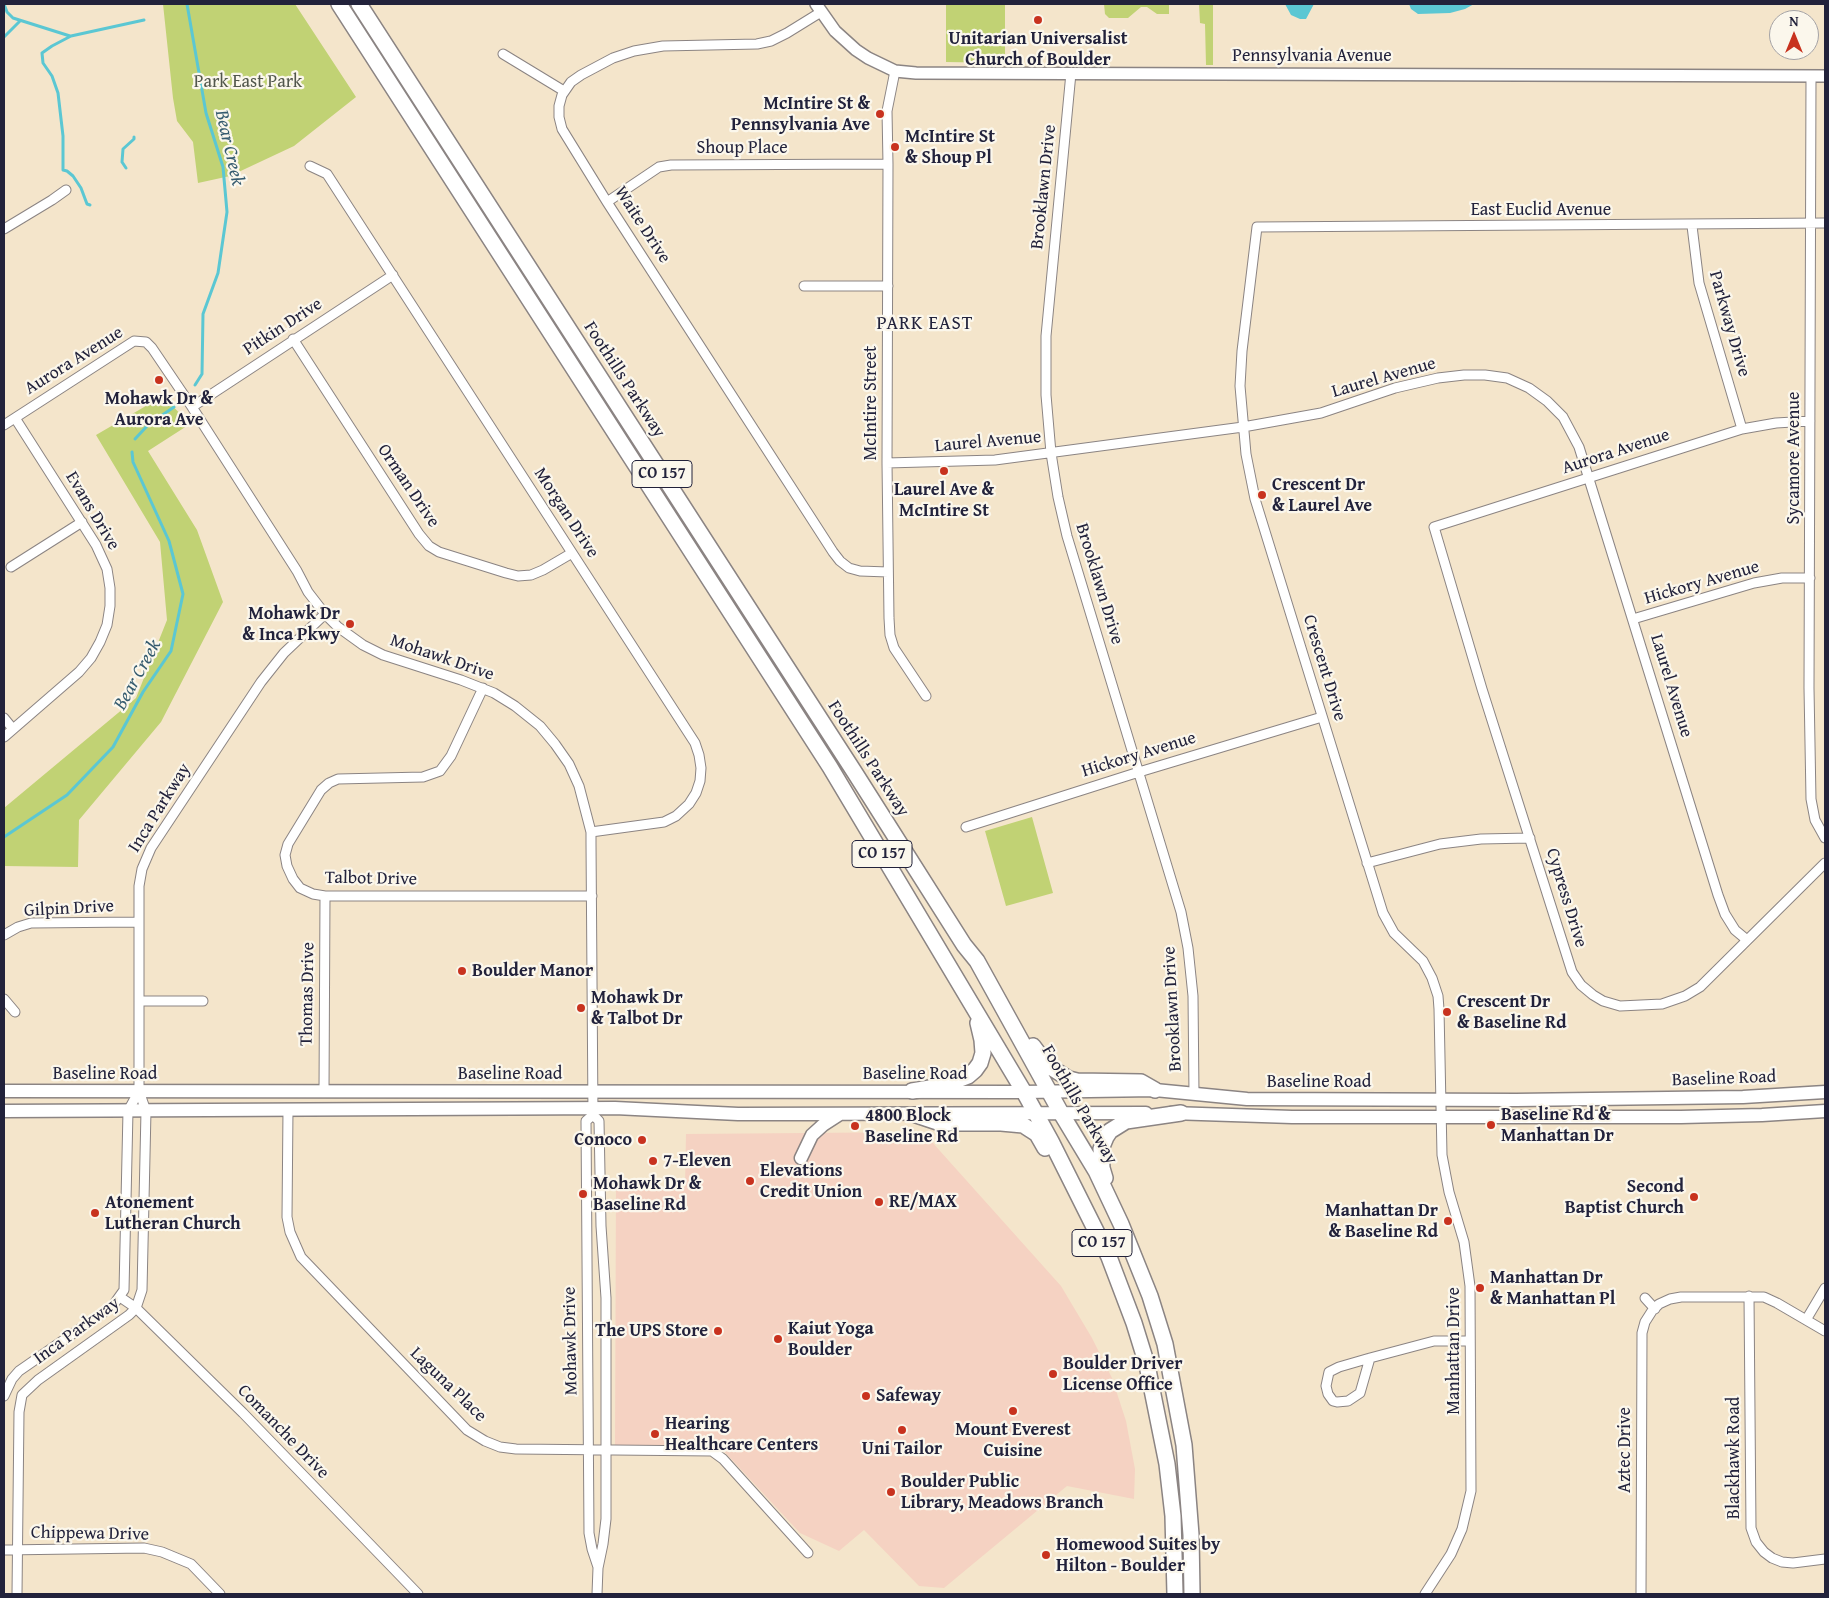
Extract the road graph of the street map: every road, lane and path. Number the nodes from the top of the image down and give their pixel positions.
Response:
1 (339, 4) edge
2 (359, 4) edge
3 (818, 8) edge
4 (503, 54) dead end
5 (895, 71) junction
6 (1071, 73) junction
7 (1811, 76) junction
8 (1825, 76) edge
9 (564, 91) junction
10 (888, 164) junction
11 (310, 166) dead end
12 (66, 190) dead end
13 (607, 202) junction
14 (1812, 223) junction
15 (1825, 224) edge
16 (1692, 226) junction
17 (1257, 227) joint
18 (4, 229) edge
19 (393, 275) junction
20 (804, 286) dead end
21 (888, 286) junction
22 (293, 339) junction
23 (192, 407) junction
24 (15, 418) junction
25 (1810, 421) junction
26 (4, 425) edge
27 (1243, 427) junction
28 (1742, 429) junction
29 (1051, 453) junction
30 (887, 463) junction
31 (1588, 477) junction
32 (82, 522) junction
33 (1434, 527) joint
34 (572, 552) junction
35 (11, 567) dead end
36 (888, 572) junction
37 (1810, 578) junction
38 (325, 614) junction
39 (1634, 619) junction
40 (483, 688) junction
41 (926, 696) dead end
42 (1322, 717) junction
43 (4, 718) edge
44 (13, 729) junction
45 (4, 737) edge
46 (1139, 772) junction
47 (966, 827) dead end
48 (591, 832) junction
49 (1530, 838) junction
50 (1825, 838) edge
51 (1367, 863) junction
52 (1825, 863) edge
53 (324, 896) junction
54 (592, 896) junction
55 (138, 922) junction
56 (4, 935) edge
57 (1747, 940) junction
58 (977, 962) junction
59 (966, 994) junction
60 (4, 999) edge
61 (139, 1001) junction
62 (204, 1001) dead end
63 (16, 1012) dead end
64 (1155, 1090) junction
65 (139, 1091) junction
66 (324, 1091) junction
67 (593, 1091) junction
68 (912, 1091) junction
69 (4, 1092) edge
70 (1024, 1092) junction
71 (1050, 1092) junction
72 (1825, 1092) edge
73 (1194, 1094) junction
74 (1440, 1100) junction
75 (288, 1110) junction
76 (4, 1111) edge
77 (128, 1111) junction
78 (146, 1111) junction
79 (1825, 1111) edge
80 (593, 1112) junction
81 (842, 1113) junction
82 (1037, 1113) junction
83 (1061, 1113) junction
84 (1181, 1113) junction
85 (916, 1115) junction
86 (1440, 1116) junction
87 (801, 1158) dead end
88 (1110, 1199) junction
89 (1095, 1228) junction
90 (1825, 1288) edge
91 (1749, 1296) junction
92 (120, 1297) junction
93 (1645, 1298) dead end
94 (136, 1308) junction
95 (1654, 1309) junction
96 (1806, 1320) junction
97 (1825, 1331) edge
98 (1470, 1341) junction
99 (1370, 1358) junction
100 (5, 1391) edge
101 (22, 1395) junction
102 (589, 1449) junction
103 (606, 1449) junction
104 (4, 1550) edge
105 (18, 1550) junction
106 (808, 1553) dead end
107 (1825, 1559) edge
108 (598, 1568) junction
109 (18, 1594) edge
110 (220, 1594) edge
111 (418, 1594) edge
112 (597, 1594) edge
113 (1175, 1594) edge
114 (1192, 1594) edge
115 (1424, 1594) edge
116 (1641, 1594) edge

1 - 59 highway, Foothills Parkway / CO 157
2 - 58 highway, Foothills Parkway / CO 157
3 - 5 street, Pennsylvania Avenue
3 - 9 street
4 - 9 street
5 - 6 street, Pennsylvania Avenue
5 - 10 street, McIntire Street
6 - 7 street, Pennsylvania Avenue
6 - 29 street, Brooklawn Drive
7 - 8 street, Pennsylvania Avenue
7 - 14 street, Sycamore Avenue
9 - 13 street, Waite Drive
10 - 13 street, Shoup Place
10 - 21 street, McIntire Street
11 - 19 street, Morgan Drive
12 - 18 street
13 - 36 street, Waite Drive
14 - 15 street, East Euclid Avenue
14 - 16 street, East Euclid Avenue
14 - 25 street, Sycamore Avenue
16 - 17 street, East Euclid Avenue
16 - 28 street, Parkway Drive
17 - 27 street, Crescent Drive
19 - 22 street, Pitkin Drive
19 - 34 street, Morgan Drive
20 - 21 street
21 - 30 street, McIntire Street
22 - 23 street, Pitkin Drive
22 - 34 street, Orman Drive
23 - 24 street, Aurora Avenue
23 - 38 street, Mohawk Drive
24 - 26 street, Aurora Avenue
24 - 32 street, Evans Drive
25 - 28 street, Aurora Avenue
25 - 37 street, Sycamore Avenue
27 - 29 street, Laurel Avenue
27 - 31 street, Laurel Avenue
27 - 42 street, Crescent Drive
28 - 31 street, Aurora Avenue
29 - 30 street, Laurel Avenue
29 - 46 street, Brooklawn Drive
30 - 36 street, McIntire Street
31 - 33 street, Aurora Avenue
31 - 39 street, Laurel Avenue
32 - 35 street
32 - 44 street, Evans Drive
33 - 49 street, Cypress Drive
34 - 48 street, Morgan Drive
36 - 41 street, McIntire Street
37 - 39 street, Hickory Avenue
37 - 50 street, Sycamore Avenue
38 - 40 street, Mohawk Drive
38 - 55 street, Inca Parkway
39 - 57 street, Laurel Avenue
40 - 48 street, Mohawk Drive
40 - 53 street, Talbot Drive
42 - 46 street, Hickory Avenue
42 - 51 street, Crescent Drive
43 - 44 street
44 - 45 street, Evans Drive
46 - 47 street, Hickory Avenue
46 - 73 street, Brooklawn Drive
48 - 54 street, Mohawk Drive
49 - 51 street
49 - 57 street, Cypress Drive
51 - 74 street, Crescent Drive
52 - 57 street, Cypress Drive
53 - 54 street, Talbot Drive
53 - 66 street, Thomas Drive
54 - 67 street, Mohawk Drive
55 - 56 street, Gilpin Drive
55 - 61 street, Inca Parkway
58 - 64 highway
58 - 71 highway, Foothills Parkway / CO 157
59 - 68 highway
59 - 70 highway, Foothills Parkway / CO 157
60 - 63 street
61 - 62 street
61 - 65 street, Inca Parkway
64 - 71 main road, Baseline Road
64 - 73 main road, Baseline Road
65 - 66 main road, Baseline Road
65 - 69 main road, Baseline Road
65 - 77 street, Inca Parkway
65 - 78 street, Inca Parkway
66 - 67 main road, Baseline Road
67 - 68 main road, Baseline Road
67 - 80 street, Mohawk Drive
68 - 70 main road, Baseline Road
70 - 71 main road, Baseline Road
70 - 82 highway, Foothills Parkway / CO 157
71 - 83 highway, Foothills Parkway / CO 157
72 - 74 main road, Baseline Road
73 - 74 main road, Baseline Road
74 - 86 street, Manhattan Drive
75 - 78 main road, Baseline Road
75 - 80 main road, Baseline Road
75 - 102 street, Laguna Place
76 - 77 main road, Baseline Road
77 - 78 main road, Baseline Road
77 - 92 street, Inca Parkway
78 - 94 street, Inca Parkway
79 - 86 main road, Baseline Road
80 - 81 main road, Baseline Road
80 - 102 street, Mohawk Drive
80 - 103 street, Mohawk Drive
81 - 85 main road, Baseline Road
81 - 87 main road
82 - 83 main road, Baseline Road
82 - 85 main road, Baseline Road
82 - 89 highway, Foothills Parkway / CO 157
83 - 84 main road, Baseline Road
83 - 88 highway, Foothills Parkway / CO 157
84 - 86 main road, Baseline Road
84 - 88 highway
85 - 89 highway
86 - 98 street, Manhattan Drive
88 - 114 highway, Foothills Parkway / CO 157
89 - 113 highway, Foothills Parkway / CO 157
90 - 96 street
91 - 95 street
91 - 96 street
91 - 107 street, Blackhawk Road
92 - 94 street, Comanche Drive
92 - 100 street, Inca Parkway
93 - 95 street
94 - 101 street, Inca Parkway
94 - 111 street, Comanche Drive
95 - 116 street, Aztec Drive
96 - 97 street
98 - 99 street
98 - 115 street, Manhattan Drive
99 - 99 street
100 - 101 street
101 - 105 street
102 - 103 street, Laguna Place
102 - 108 street, Mohawk Drive
103 - 106 street, Laguna Place
103 - 108 street, Mohawk Drive
104 - 105 street, Chippewa Drive
105 - 109 street
105 - 110 street, Chippewa Drive
108 - 112 street, Mohawk Drive

